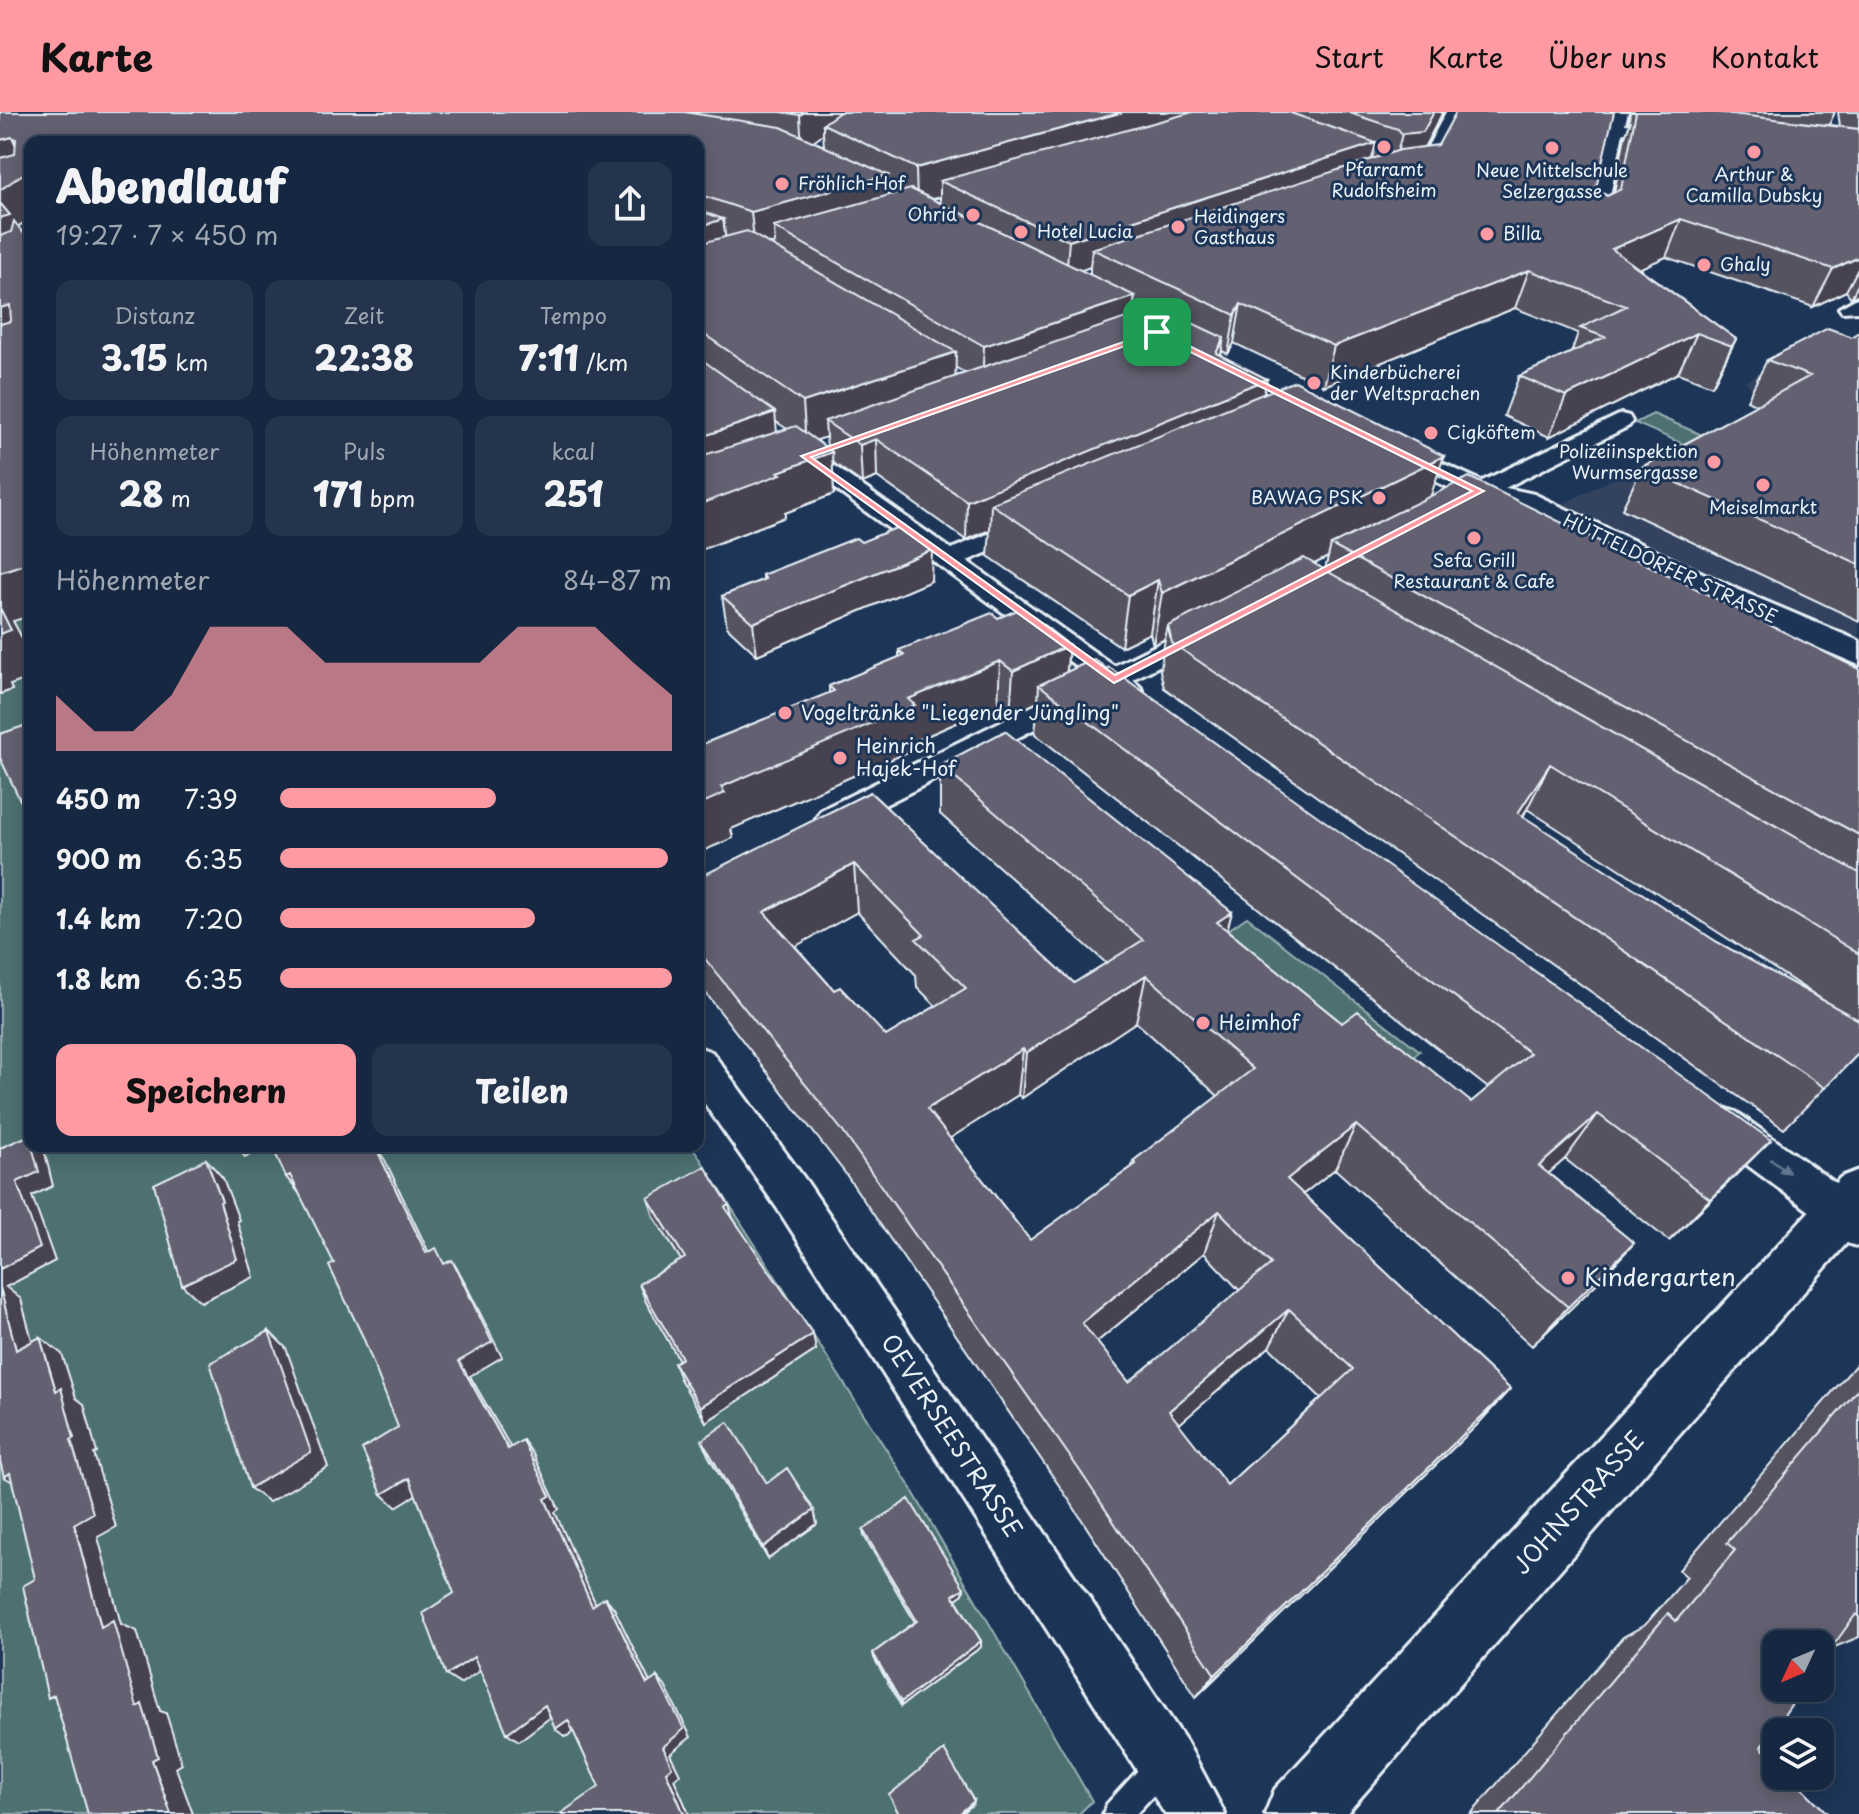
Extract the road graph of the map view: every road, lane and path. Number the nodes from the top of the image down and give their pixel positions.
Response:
1 (1454, 112) edge
2 (1495, 112) edge
3 (1619, 120) edge
4 (1694, 137) edge
5 (1388, 177) edge
6 (1595, 225) edge
7 (1621, 421) dead end
8 (769, 431) edge
9 (1364, 435) edge
10 (1479, 491) junction
11 (1062, 512) edge
12 (1428, 517) edge
13 (948, 560) junction
14 (1716, 618) edge
15 (1223, 623) edge
16 (1859, 654) edge
17 (1114, 680) junction
18 (1152, 708) edge
19 (798, 834) edge
20 (704, 1071) edge
21 (1701, 1109) edge
22 (1853, 1211) edge
23 (1166, 1761) junction
24 (1117, 1814) edge
25 (1197, 1814) edge
26 (1300, 1814) edge

1 - 5 street
2 - 3 street
3 - 4 street
3 - 6 street
7 - 10 street
8 - 13 street
9 - 10 main road, HÜTTELDORFER STRASSE
10 - 12 street
10 - 14 main road, HÜTTELDORFER STRASSE
10 - 16 main road, HÜTTELDORFER STRASSE
11 - 13 street
13 - 17 street
15 - 17 street
17 - 18 street
17 - 19 street
20 - 23 street, OEVERSEESTRASSE
21 -> 22 street
22 - 26 main road, JOHNSTRASSE
23 - 24 lane
23 - 25 street, OEVERSEESTRASSE

